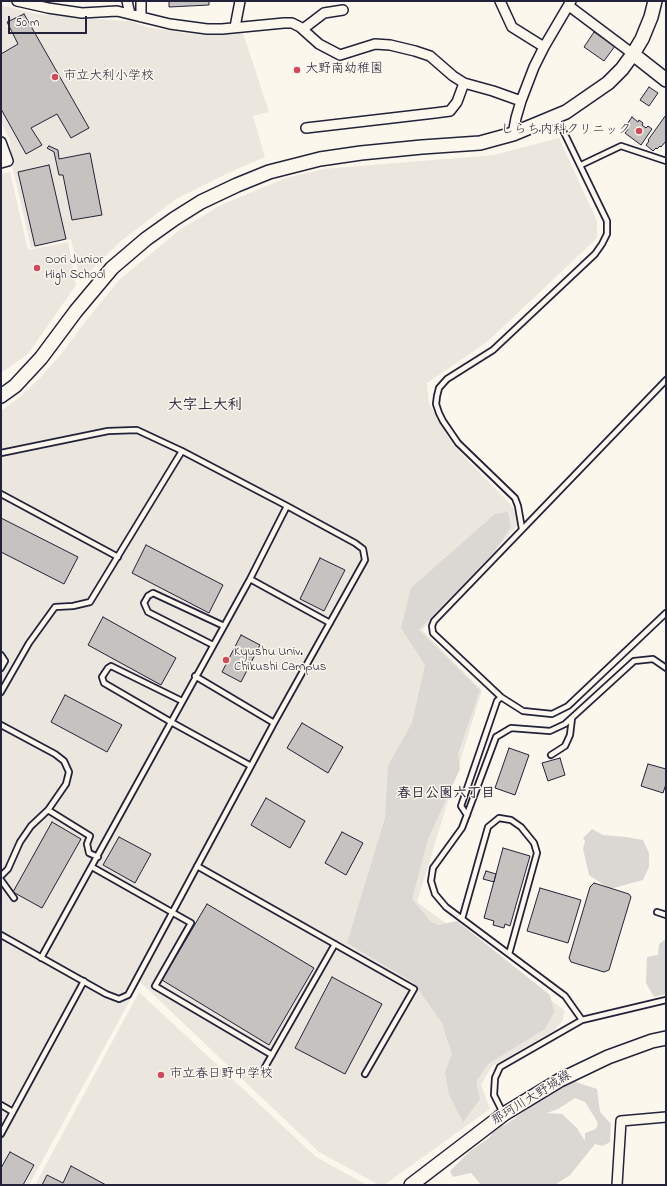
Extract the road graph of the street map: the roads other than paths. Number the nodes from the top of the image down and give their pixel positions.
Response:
1 (17, 1) edge
2 (127, 1) edge
3 (141, 1) edge
4 (240, 1) edge
5 (500, 1) edge
6 (655, 1) edge
7 (570, 3) edge
8 (49, 5) edge
9 (343, 10) dead end
10 (130, 14) junction
11 (141, 17) junction
12 (235, 27) junction
13 (303, 29) junction
14 (544, 47) junction
15 (633, 54) junction
16 (666, 80) edge
17 (464, 83) junction
18 (521, 101) junction
19 (557, 116) junction
20 (306, 128) dead end
21 (513, 134) junction
22 (1, 142) edge
23 (666, 161) edge
24 (1, 163) edge
25 (581, 165) junction
26 (666, 380) edge
27 (1, 396) edge
28 (182, 451) junction
29 (1, 453) edge
30 (1, 494) edge
31 (288, 506) junction
32 (522, 529) junction
33 (118, 557) junction
34 (250, 579) junction
35 (666, 613) edge
36 (330, 622) junction
37 (224, 626) junction
38 (212, 645) junction
39 (1, 655) edge
40 (1, 668) edge
41 (666, 668) edge
42 (195, 676) junction
43 (1, 692) edge
44 (501, 697) junction
45 (182, 701) junction
46 (572, 718) junction
47 (171, 722) junction
48 (274, 723) junction
49 (1, 725) edge
50 (551, 755) dead end
51 (251, 766) junction
52 (48, 810) junction
53 (467, 815) junction
54 (98, 857) junction
55 (197, 866) junction
56 (92, 867) junction
57 (1, 876) edge
58 (1, 880) edge
59 (14, 898) dead end
60 (172, 912) junction
61 (657, 912) dead end
62 (666, 915) edge
63 (462, 919) junction
64 (1, 935) edge
65 (335, 944) junction
66 (509, 954) junction
67 (42, 958) junction
68 (84, 982) junction
69 (666, 1000) edge
70 (582, 1020) junction
71 (666, 1038) edge
72 (272, 1055) junction
73 (265, 1067) dead end
74 (365, 1074) dead end
75 (1, 1105) edge
76 (13, 1112) junction
77 (504, 1114) junction
78 (666, 1118) edge
79 (1, 1134) edge
80 (411, 1185) edge
81 (616, 1185) edge

1 - 8 street
2 - 10 street
3 - 11 street
4 - 12 street
5 - 14 street
6 - 15 street
7 - 14 street
7 - 15 street
8 - 10 street
9 - 13 street
10 - 11 street
11 - 12 street
12 - 13 street
13 - 17 street
14 - 18 street
15 - 16 street
15 - 19 street
17 - 18 street
17 - 20 street
18 - 21 street
19 - 21 street
19 - 25 lane
21 - 27 street
22 - 24 street
23 - 25 lane
25 - 32 lane
26 - 32 lane
28 - 29 lane
28 - 31 lane
28 - 33 lane
30 - 33 lane
31 - 34 lane
31 - 36 lane
32 - 44 lane
33 - 43 lane
34 - 36 lane
34 - 37 lane
35 - 44 lane
36 - 48 lane
37 - 38 lane
37 - 38 lane
38 - 42 lane
39 - 40 lane
41 - 46 lane
42 - 45 lane
42 - 48 lane
44 - 53 lane
45 - 47 lane
45 - 47 lane
46 - 50 lane
46 - 53 lane
47 - 51 lane
47 - 54 lane
48 - 51 lane
49 - 52 lane
51 - 55 lane
52 - 54 lane
52 - 57 lane
53 - 63 lane
54 - 56 lane
55 - 60 lane
55 - 65 lane
56 - 60 lane
56 - 67 lane
58 - 59 lane
60 - 68 lane
60 - 72 lane
61 - 62 lane
63 - 66 lane
63 - 66 lane
64 - 67 lane
65 - 72 lane
65 - 74 lane
66 - 70 lane
67 - 68 lane
68 - 76 lane
69 - 70 lane
70 - 77 lane
71 - 77 street, 那珂川大野城線
72 - 73 lane
75 - 76 lane
76 - 79 lane
77 - 80 street, 那珂川大野城線
78 - 81 street

